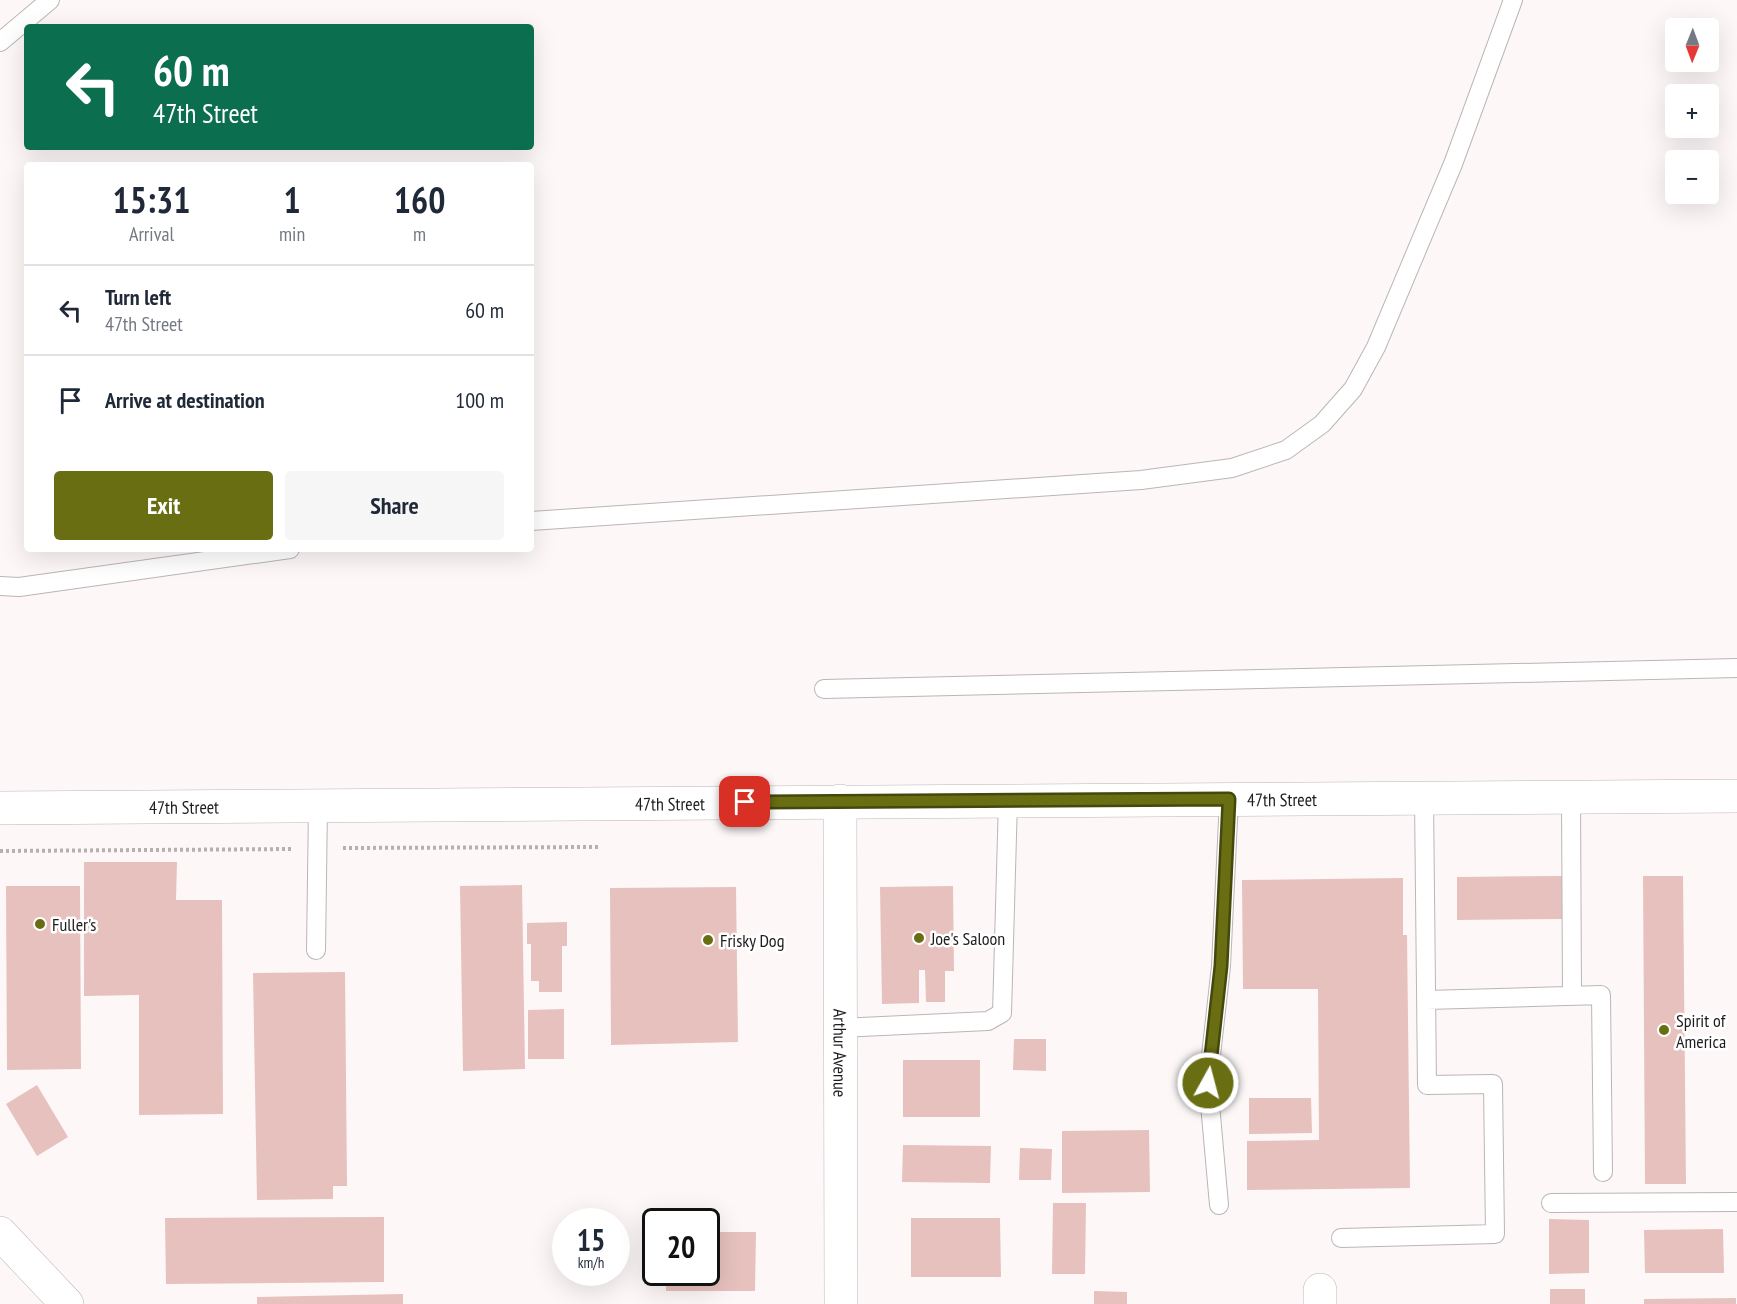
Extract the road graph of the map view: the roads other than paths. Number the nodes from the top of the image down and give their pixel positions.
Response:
1 (50, 0) edge
2 (1513, 0) edge
3 (1507, 9) edge
4 (0, 42) edge
5 (534, 521) edge
6 (269, 552) edge
7 (0, 586) edge
8 (1737, 668) edge
9 (824, 689) dead end
10 (1737, 796) edge
11 (1571, 797) junction
12 (1424, 798) junction
13 (1229, 799) junction
14 (1008, 800) junction
15 (840, 801) junction
16 (318, 805) junction
17 (0, 808) edge
18 (316, 950) dead end
19 (1572, 996) junction
20 (1426, 1000) junction
21 (840, 1028) junction
22 (1603, 1173) dead end
23 (1737, 1202) edge
24 (1551, 1203) dead end
25 (1219, 1205) dead end
26 (0, 1233) edge
27 (1341, 1238) dead end
28 (67, 1304) edge
29 (841, 1304) edge

1 - 4 lane
2 - 3 lane
3 - 5 lane
6 - 7 lane
8 - 9 lane
10 - 11 main road, 47th Street
11 - 12 main road, 47th Street
11 - 19 lane
12 - 13 main road, 47th Street
12 - 20 lane
13 - 14 main road, 47th Street
13 - 25 lane
14 - 15 main road, 47th Street
14 - 21 lane
15 - 16 main road, 47th Street
15 - 21 main road, Arthur Avenue
16 - 17 main road, 47th Street
16 - 18 lane
19 - 20 lane
19 - 22 lane
20 - 27 lane
21 - 29 main road, Arthur Avenue
23 - 24 lane
26 - 28 main road

